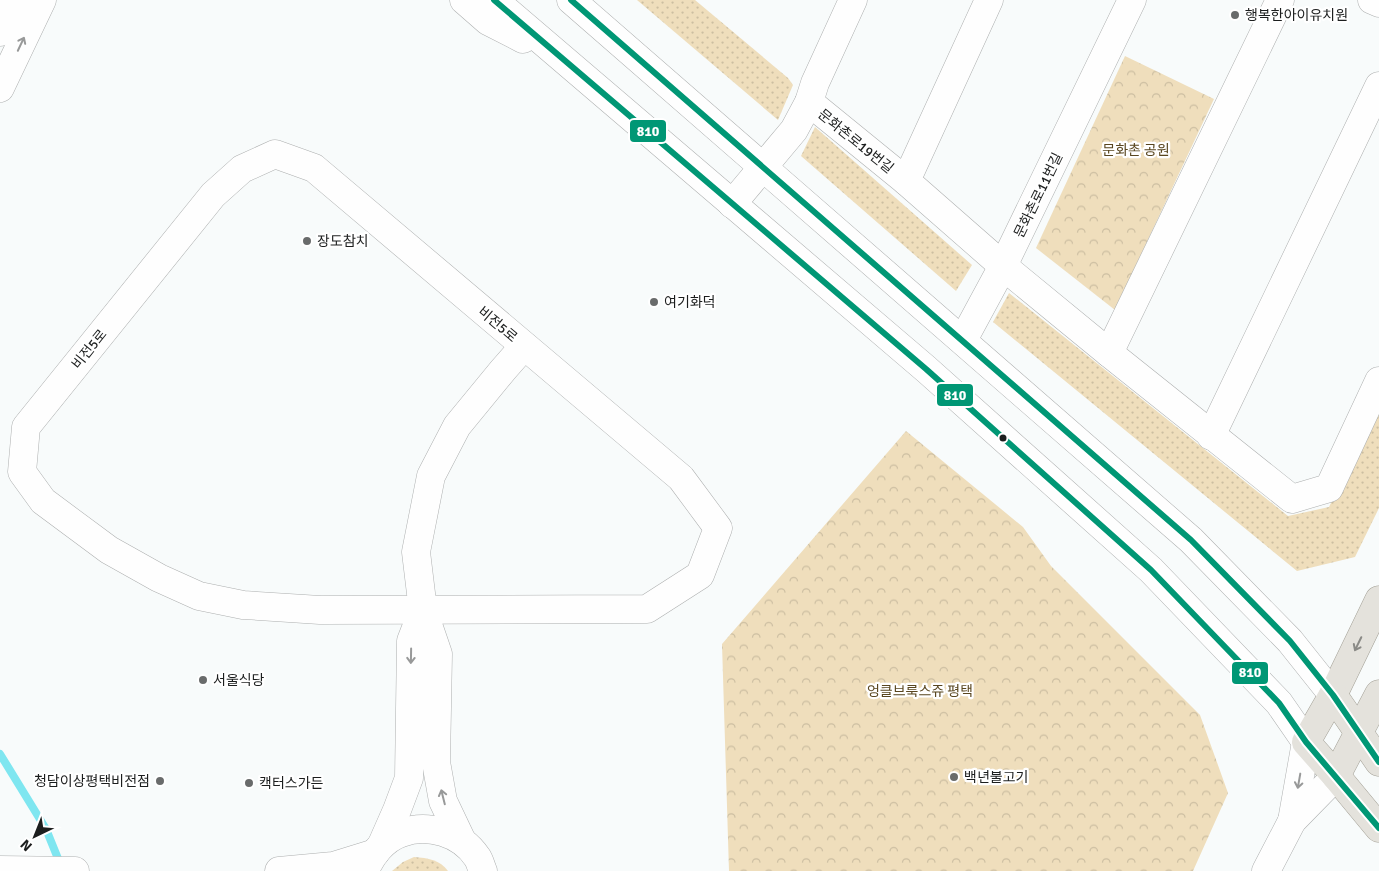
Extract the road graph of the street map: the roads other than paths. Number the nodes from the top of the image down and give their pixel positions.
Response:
1 (13, 0) edge
2 (42, 0) edge
3 (464, 0) edge
4 (494, 0) edge
5 (571, 0) edge
6 (853, 0) edge
7 (989, 0) edge
8 (1132, 0) edge
9 (1280, 0) edge
10 (1372, 0) edge
11 (1379, 3) edge
12 (0, 32) edge
13 (565, 61) junction
14 (1379, 86) edge
15 (0, 88) edge
16 (809, 102) junction
17 (762, 168) junction
18 (906, 181) junction
19 (732, 204) junction
20 (1003, 266) junction
21 (963, 340) junction
22 (524, 346) junction
23 (1109, 354) junction
24 (1379, 381) edge
25 (1211, 436) junction
26 (1379, 600) edge
27 (423, 610) junction
28 (1379, 694) edge
29 (1333, 695) junction
30 (1359, 733) junction
31 (1306, 742) junction
32 (1379, 762) edge
33 (1336, 776) junction
34 (1292, 820) junction
35 (1379, 828) edge
36 (374, 856) edge
37 (474, 856) edge
38 (0, 870) edge
39 (75, 871) edge
40 (279, 871) edge
41 (503, 871) edge
42 (1266, 871) edge

1 - 12 street
15 -> 2 street
3 - 13 street
4 - 13 street
5 - 17 street
6 - 16 street, 문화촌로19번길
7 - 18 street, 문화촌로19번길
8 - 20 street, 문화촌로11번길
9 - 23 street
10 - 11 street
13 - 19 street
14 - 25 street
16 - 17 street
16 - 18 street, 문화촌로19번길
17 - 19 street
17 - 21 street
18 - 20 street
19 - 31 street
20 - 21 street, 문화촌로11번길
20 - 23 street
21 - 29 street
22 - 27 street, 비전5로
22 - 27 street, 비전5로
22 - 27 street, 비전5로
23 - 25 street
24 - 25 street
26 -> 29 main road
27 -> 36 street
37 -> 27 street
28 - 30 main road
29 - 30 main road
29 - 31 main road
30 - 32 main road
30 - 33 main road
31 - 33 main road
31 -> 34 street
33 - 34 street
33 - 35 main road
34 - 42 street
36 - 37 street
36 - 40 street
37 - 41 street
38 - 39 street

